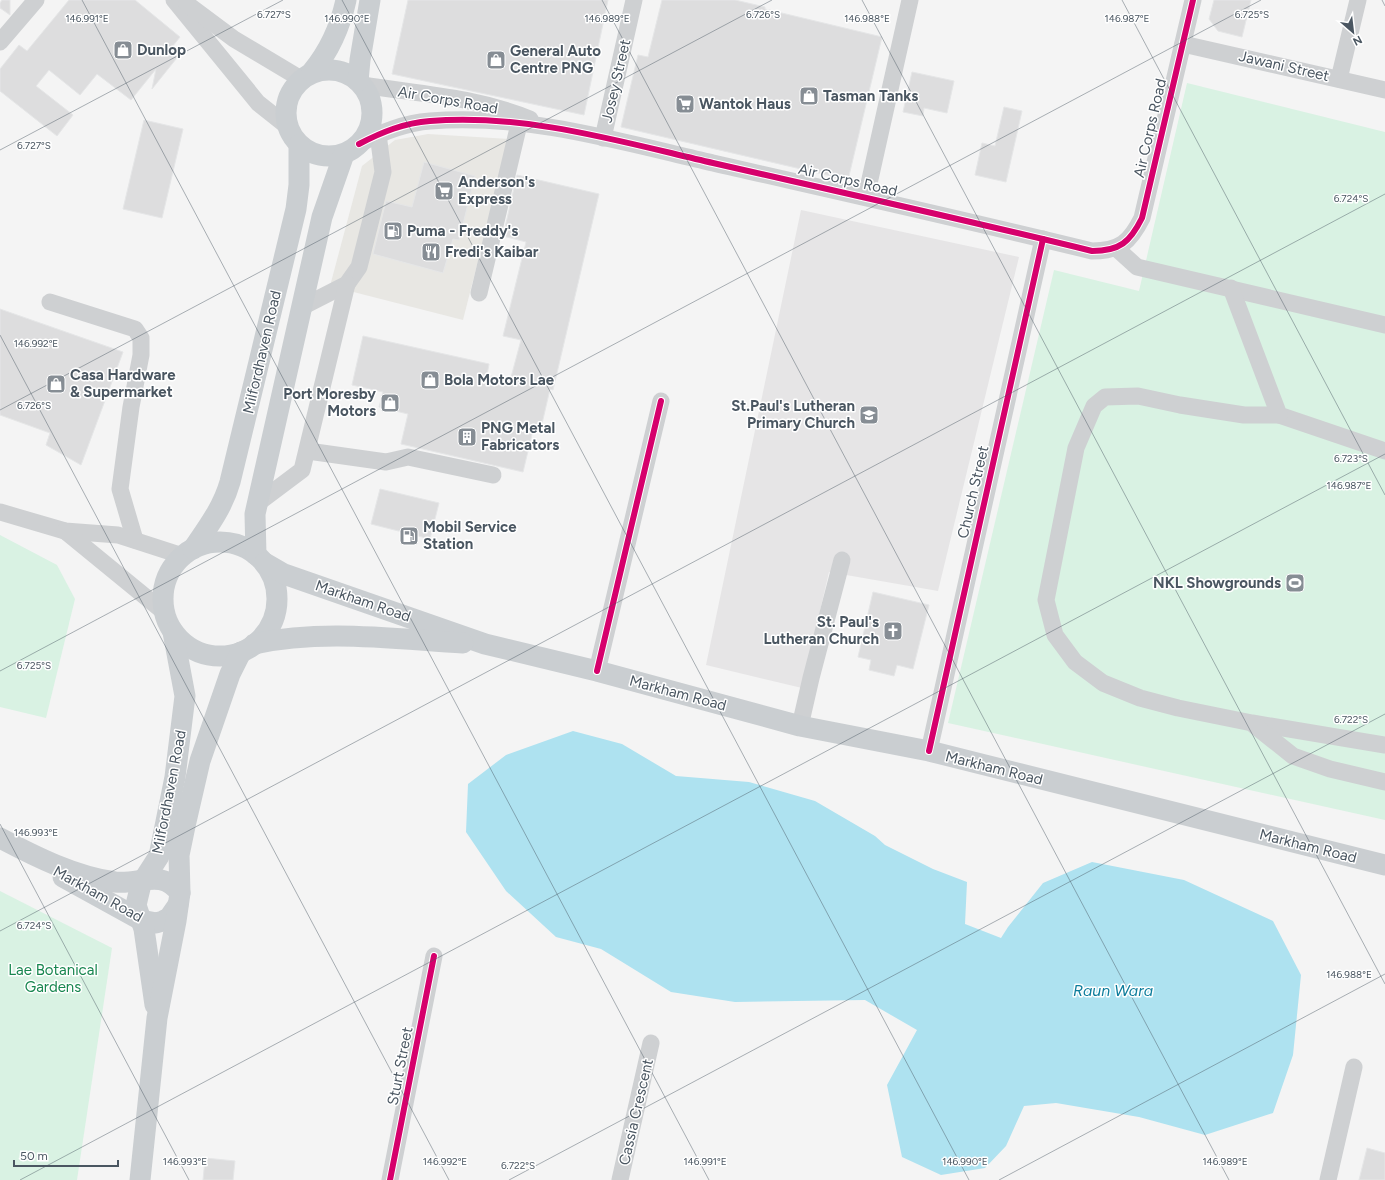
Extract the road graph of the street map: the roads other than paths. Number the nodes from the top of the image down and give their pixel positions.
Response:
1 (36, 0) edge
2 (174, 0) edge
3 (182, 0) edge
4 (346, 0) edge
5 (370, 0) edge
6 (634, 0) edge
7 (910, 0) edge
8 (1193, 0) edge
9 (1358, 0) edge
10 (0, 42) edge
11 (1183, 44) junction
12 (306, 76) junction
13 (1339, 79) junction
14 (361, 83) junction
15 (1385, 90) edge
16 (519, 124) junction
17 (287, 126) junction
18 (554, 129) junction
19 (378, 134) junction
20 (603, 138) junction
21 (299, 145) junction
22 (351, 149) junction
23 (866, 197) junction
24 (1042, 239) junction
25 (1116, 248) junction
26 (347, 284) junction
27 (1231, 288) junction
28 (480, 293) dead end
29 (50, 302) dead end
30 (302, 307) junction
31 (1385, 325) edge
32 (661, 401) dead end
33 (1279, 415) junction
34 (308, 451) junction
35 (1385, 451) edge
36 (493, 475) dead end
37 (258, 503) junction
38 (0, 512) edge
39 (65, 531) junction
40 (135, 540) junction
41 (188, 552) junction
42 (260, 559) junction
43 (842, 560) dead end
44 (164, 612) junction
45 (173, 632) junction
46 (485, 644) junction
47 (247, 648) junction
48 (597, 671) junction
49 (1252, 723) junction
50 (800, 726) junction
51 (1385, 745) edge
52 (929, 751) junction
53 (1385, 782) edge
54 (0, 838) edge
55 (37, 857) junction
56 (1385, 865) edge
57 (144, 880) junction
58 (179, 899) junction
59 (141, 920) junction
60 (434, 956) dead end
61 (157, 1018) junction
62 (651, 1043) dead end
63 (1354, 1067) dead end
64 (140, 1180) edge
65 (390, 1180) edge
66 (620, 1180) edge
67 (1328, 1180) edge

1 - 10 street
2 - 17 street
3 - 12 street
4 - 12 main road
5 - 14 main road
6 - 20 street, Josey Street
7 - 23 street
8 - 11 street, Air Corps Road
9 - 13 street
11 - 13 street, Jawani Street
11 - 25 street, Air Corps Road
12 - 14 main road
12 - 17 main road
13 - 15 street, Jawani Street
14 - 18 street, Air Corps Road
14 - 22 main road
16 - 18 street, Air Corps Road
16 - 19 street, Air Corps Road
16 - 28 street
17 - 21 main road
18 - 20 street, Air Corps Road
19 - 22 street, Air Corps Road
19 - 26 street
20 - 23 street, Air Corps Road
21 - 22 main road
21 - 41 main road, Milfordhaven Road
22 - 30 main road, Milfordhaven Road
23 - 24 street, Air Corps Road
24 - 25 street, Air Corps Road
24 - 52 street, Church Street
25 - 27 street
26 - 30 street
26 - 34 street
27 - 31 street
27 - 33 street
29 - 40 street
30 - 37 main road, Milfordhaven Road
32 - 48 street
33 - 35 street
33 - 49 street
34 - 36 street
34 - 37 street
37 - 42 main road, Milfordhaven Road
38 - 39 street
39 - 40 street
39 - 44 street
40 - 41 street
41 - 42 main road
41 - 44 main road
42 - 46 main road, Markham Road
42 - 47 main road
43 - 50 street
44 - 45 main road
45 - 47 main road
45 - 57 main road, Milfordhaven Road
46 - 47 main road, Markham Road
46 - 48 main road, Markham Road
47 - 58 main road, Milfordhaven Road
48 - 50 main road, Markham Road
49 - 51 street
49 - 53 street
50 - 52 main road, Markham Road
52 - 56 main road, Markham Road
54 - 55 main road, Markham Road
55 - 57 main road, Markham Road
55 - 59 main road, Markham Road
57 - 58 main road, Markham Road
57 - 59 main road, Milfordhaven Road
58 - 59 main road, Markham Road
58 - 61 main road, Milfordhaven Road
59 - 61 main road, Milfordhaven Road
60 - 65 street, Sturt Street
61 - 64 main road, Milfordhaven Road
62 - 66 street, Cassia Crescent
63 - 67 street

